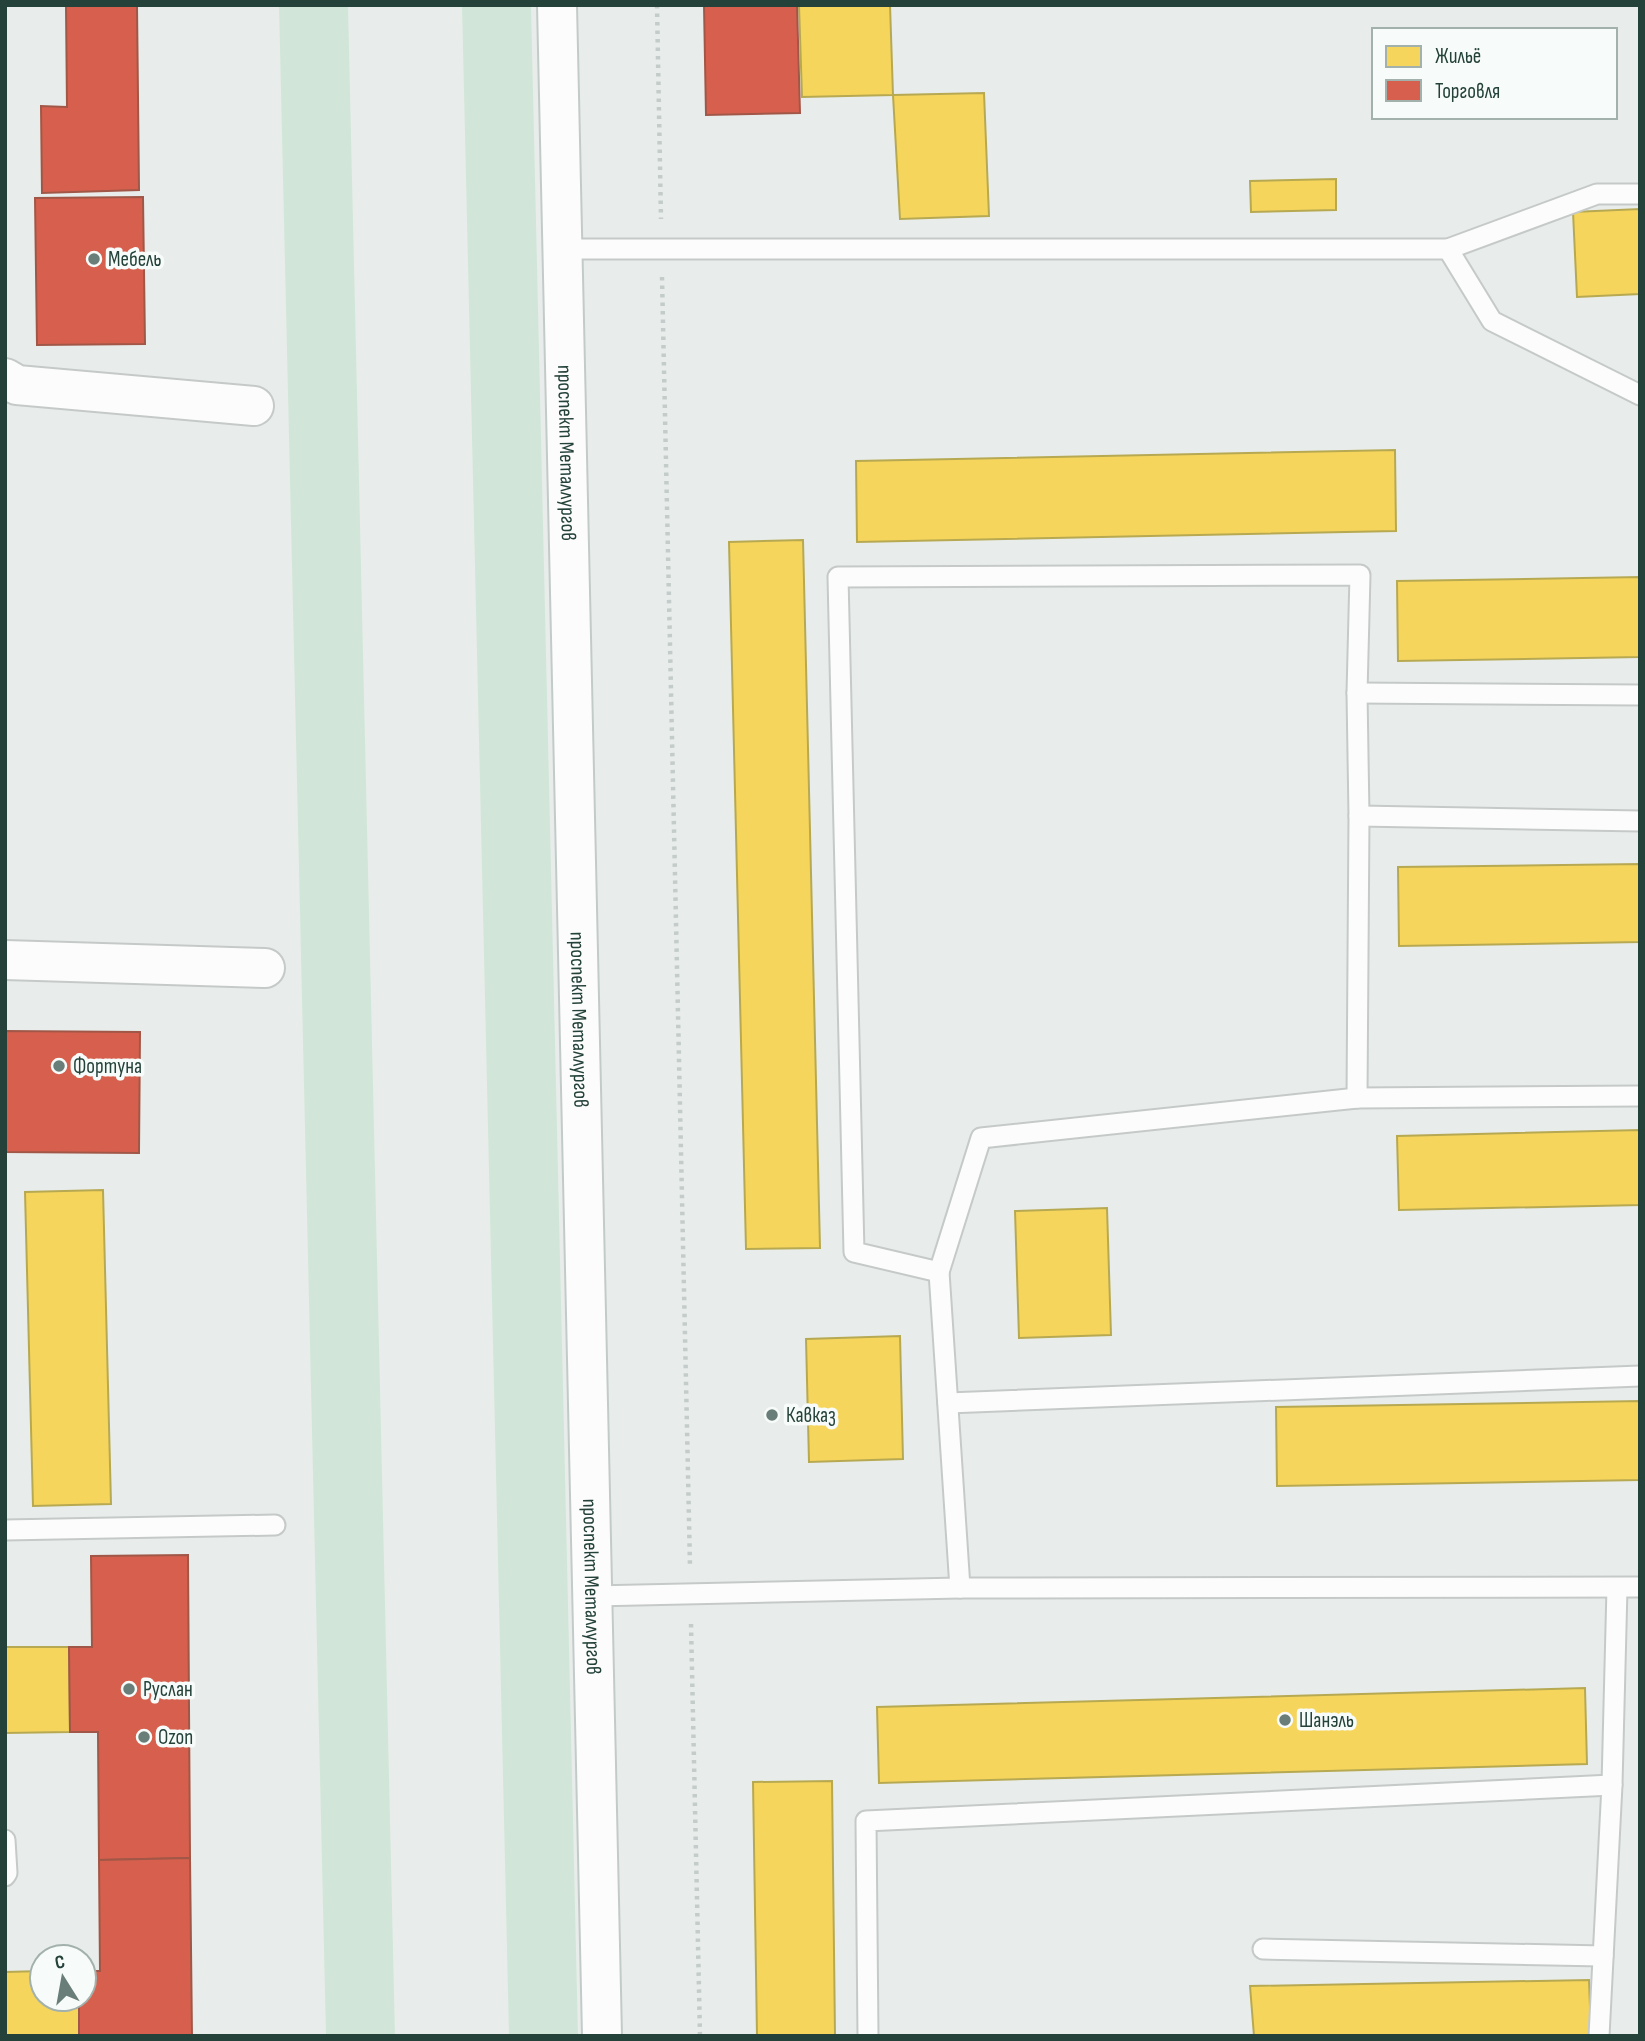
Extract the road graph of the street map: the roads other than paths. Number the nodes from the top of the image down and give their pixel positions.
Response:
1 (557, 5) edge
2 (1640, 194) edge
3 (563, 248) junction
4 (1448, 249) junction
5 (9, 385) edge
6 (1640, 395) edge
7 (254, 406) dead end
8 (1357, 693) junction
9 (1640, 695) edge
10 (1359, 816) junction
11 (1640, 821) edge
12 (5, 960) edge
13 (265, 968) dead end
14 (1640, 1096) edge
15 (1357, 1098) junction
16 (939, 1272) junction
17 (1640, 1376) edge
18 (948, 1403) junction
19 (275, 1525) dead end
20 (5, 1530) edge
21 (1640, 1587) edge
22 (960, 1588) junction
23 (1617, 1588) junction
24 (593, 1596) junction
25 (1612, 1785) junction
26 (5, 1840) edge
27 (5, 1876) edge
28 (1263, 1949) dead end
29 (1603, 1956) junction
30 (602, 2036) edge
31 (868, 2036) edge
32 (1599, 2036) edge

1 - 3 main road, проспект Металлургов
2 - 4 lane
3 - 4 lane
3 - 24 main road, проспект Металлургов
4 - 6 lane
5 - 7 main road
8 - 9 lane
8 - 10 lane
8 - 16 lane
10 - 11 lane
10 - 15 lane
12 - 13 main road
14 - 15 lane
15 - 16 lane
16 - 18 lane
17 - 18 lane
18 - 22 lane
19 - 20 lane
21 - 23 lane
22 - 23 lane
22 - 24 lane
23 - 25 lane
24 - 30 main road, проспект Металлургов
25 - 29 lane
25 - 31 lane
26 - 27 lane
28 - 29 lane
29 - 32 lane

